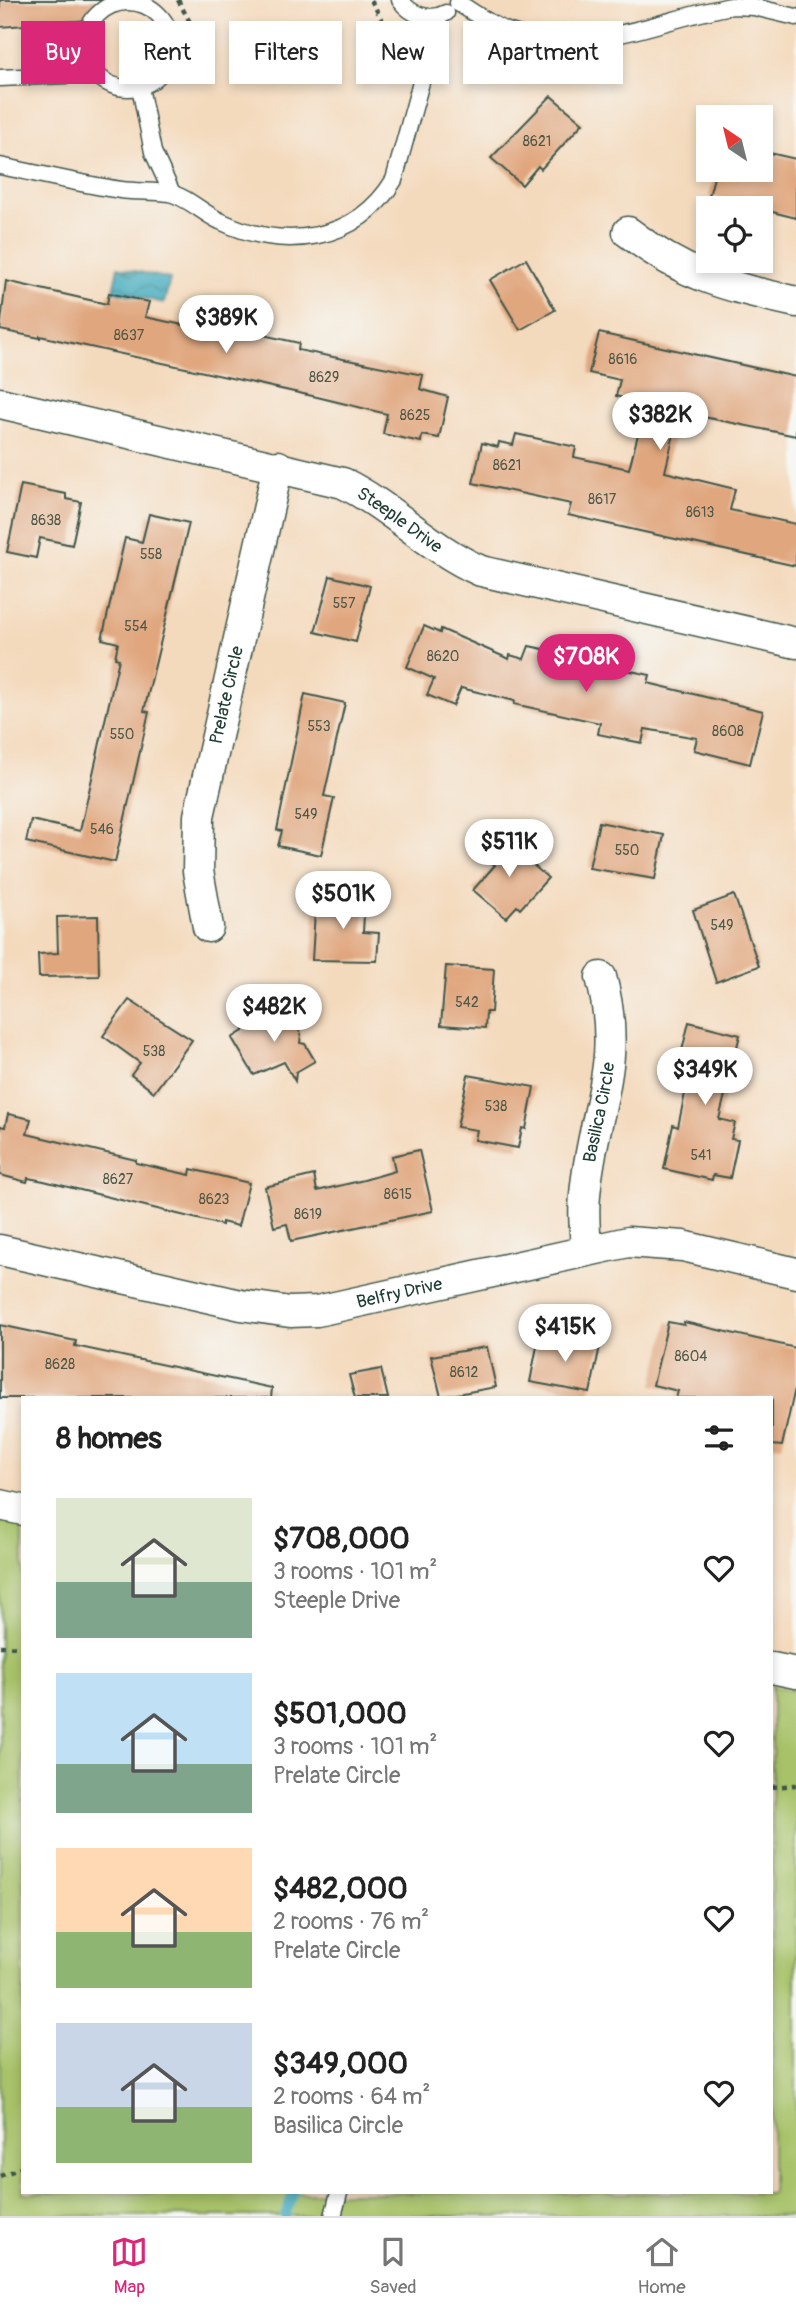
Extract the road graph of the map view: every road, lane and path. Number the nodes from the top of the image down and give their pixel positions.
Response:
1 (178, 0) edge
2 (372, 0) edge
3 (400, 0) edge
4 (690, 0) edge
5 (459, 1) edge
6 (439, 17) junction
7 (681, 18) junction
8 (796, 18) edge
9 (92, 21) edge
10 (190, 21) edge
11 (382, 21) edge
12 (21, 77) edge
13 (0, 78) edge
14 (105, 80) edge
15 (141, 87) junction
16 (0, 166) edge
17 (172, 193) junction
18 (628, 232) dead end
19 (796, 302) edge
20 (0, 403) edge
21 (278, 466) junction
22 (796, 643) edge
23 (208, 927) dead end
24 (601, 977) dead end
25 (586, 1249) junction
26 (0, 1250) edge
27 (796, 1273) edge
28 (0, 1505) edge
29 (21, 1510) edge
30 (0, 1646) edge
31 (21, 1647) edge
32 (773, 1668) edge
33 (796, 1673) edge
34 (796, 1785) edge
35 (773, 1787) edge
36 (21, 2167) edge
37 (0, 2176) edge
38 (340, 2194) edge
39 (333, 2216) edge

1 - 10 path
2 - 11 path
3 - 6 lane
4 - 7 lane
5 - 6 lane
5 - 7 lane
6 - 17 lane
7 - 8 lane
9 - 15 lane
12 - 13 lane
14 - 15 lane
15 - 17 lane
16 - 17 lane
18 - 19 street
20 - 21 street, Steeple Drive
21 - 22 street, Steeple Drive
21 - 23 street, Prelate Circle
24 - 25 street, Basilica Circle
25 - 26 street, Belfry Drive
25 - 27 street, Belfry Drive
28 - 29 street
30 - 31 path
32 - 33 street
34 - 35 path
36 - 37 path
38 - 39 lane

